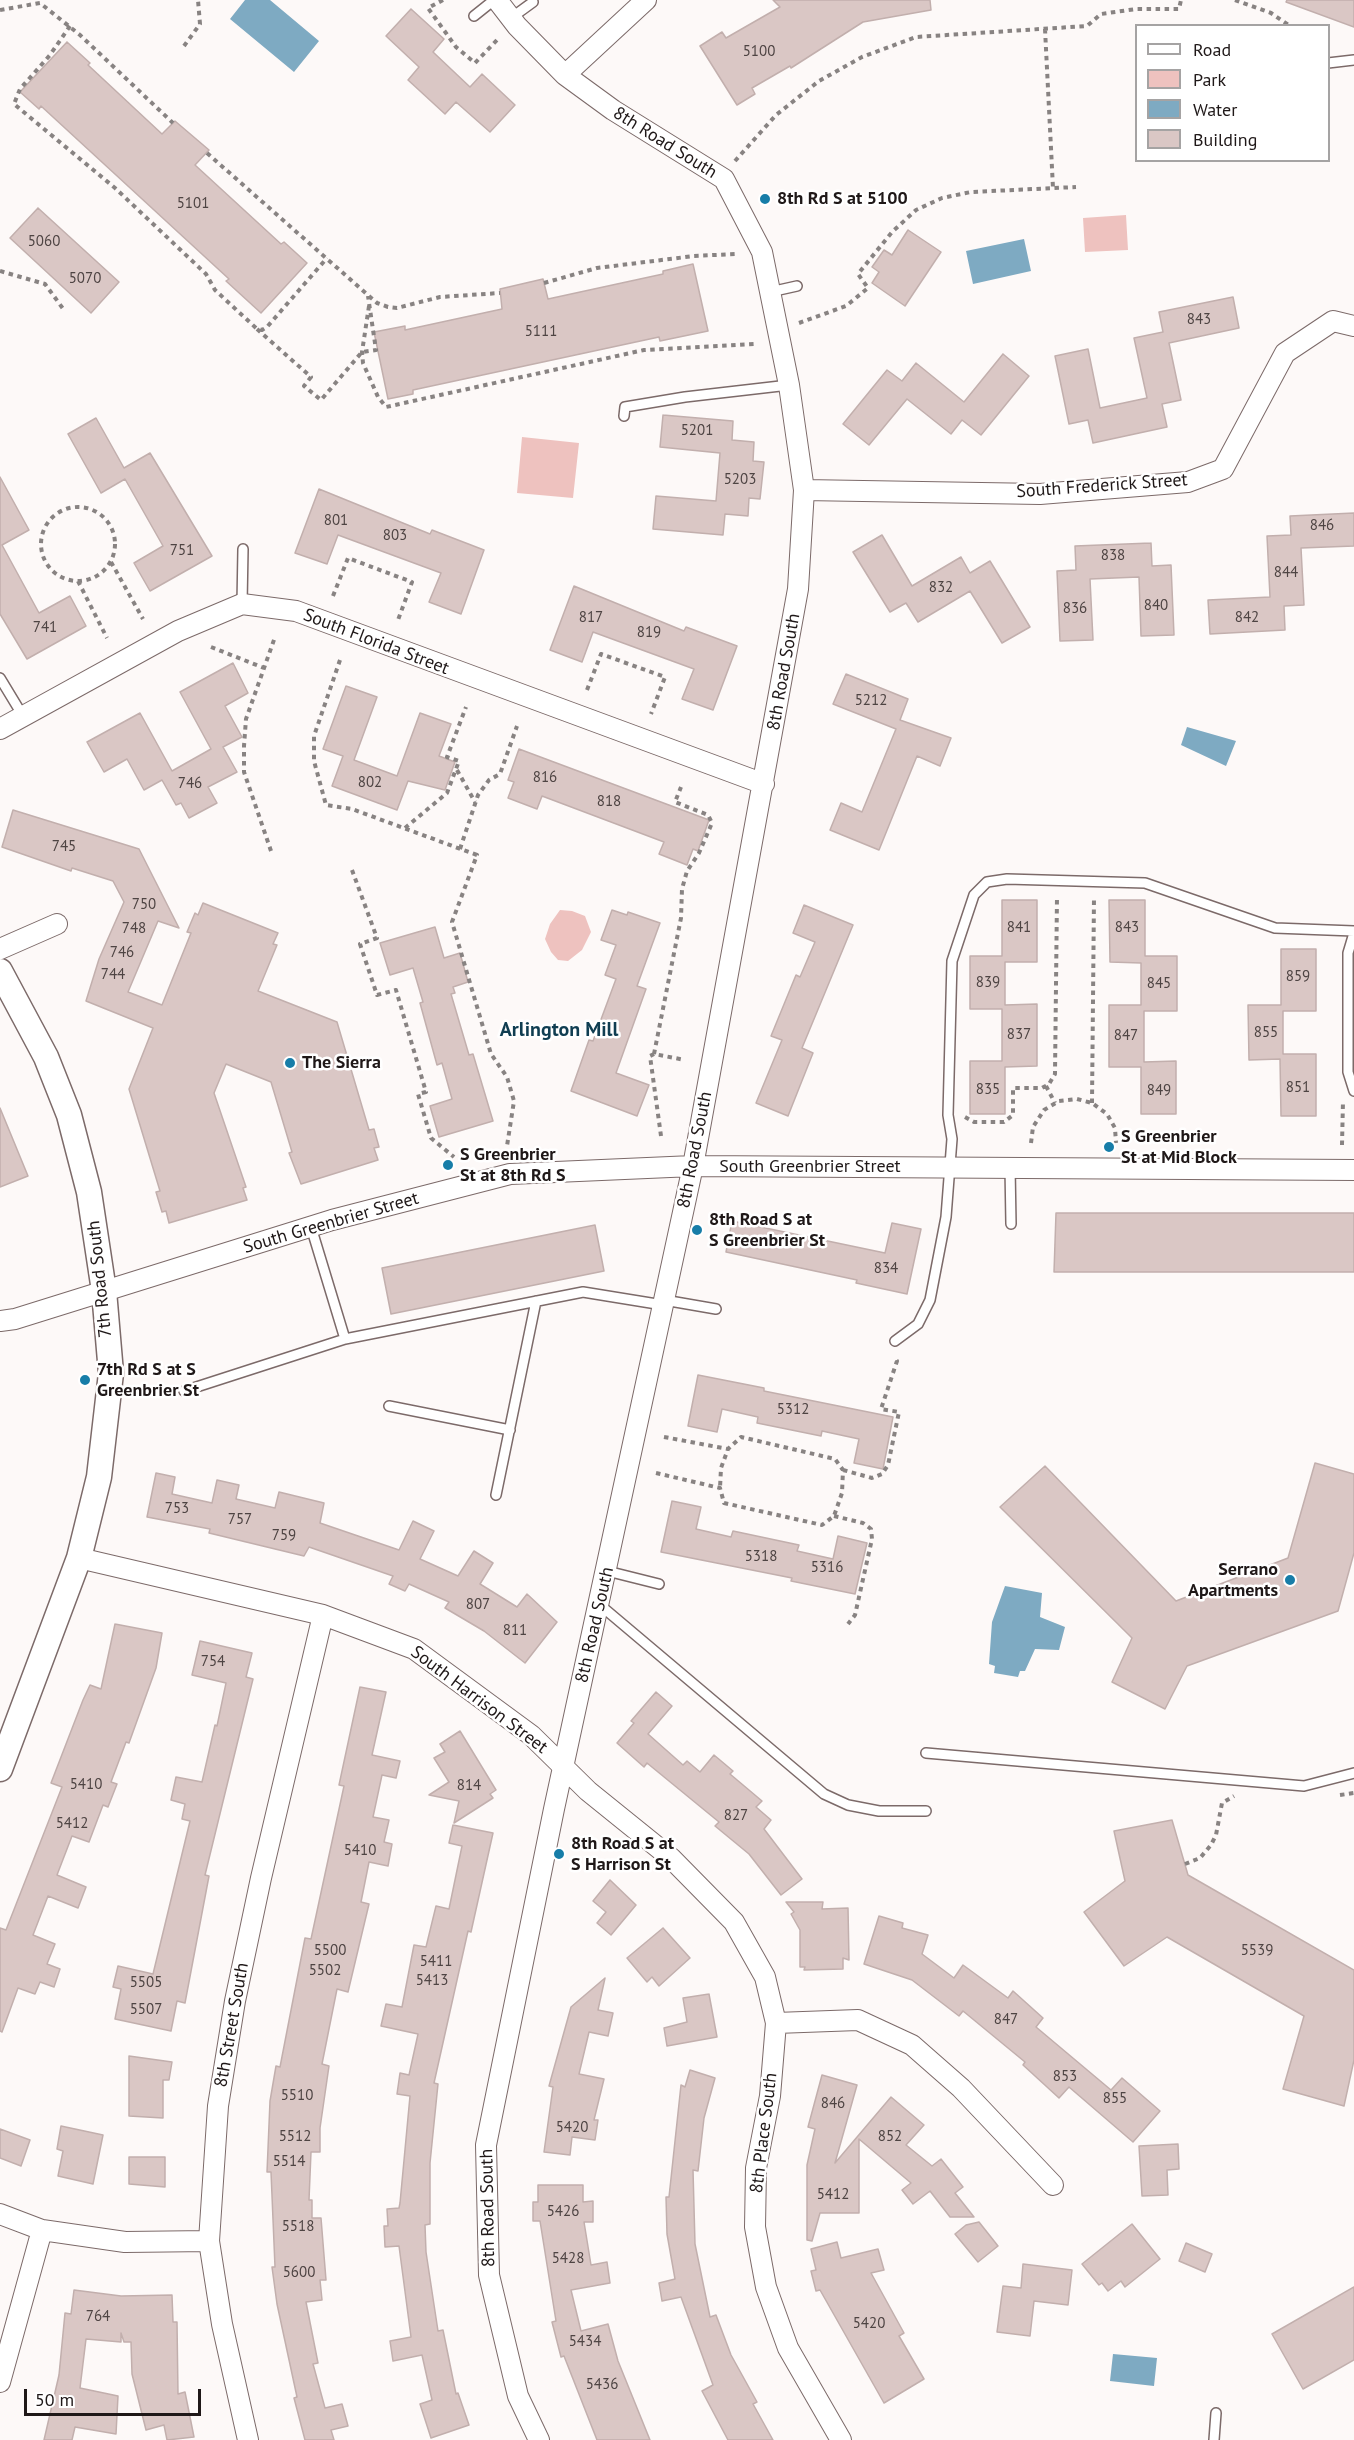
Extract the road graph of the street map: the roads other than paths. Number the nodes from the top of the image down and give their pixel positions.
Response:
1 (496, 0) edge
2 (646, 0) edge
3 (533, 2) dead end
4 (474, 15) dead end
5 (511, 18) junction
6 (1354, 60) edge
7 (1330, 63) edge
8 (565, 75) junction
9 (797, 286) dead end
10 (770, 292) junction
11 (1354, 326) edge
12 (789, 385) junction
13 (624, 417) dead end
14 (804, 490) junction
15 (243, 549) dead end
16 (242, 604) junction
17 (0, 678) edge
18 (23, 716) junction
19 (0, 729) edge
20 (764, 784) junction
21 (57, 924) dead end
22 (1354, 932) edge
23 (0, 949) edge
24 (0, 971) edge
25 (1354, 1091) edge
26 (693, 1166) junction
27 (1010, 1167) junction
28 (950, 1168) junction
29 (1354, 1170) edge
30 (1011, 1224) dead end
31 (311, 1227) junction
32 (104, 1291) junction
33 (536, 1301) junction
34 (664, 1303) junction
35 (716, 1309) dead end
36 (0, 1321) edge
37 (345, 1339) junction
38 (895, 1341) dead end
39 (184, 1391) dead end
40 (389, 1406) dead end
41 (510, 1430) junction
42 (496, 1495) dead end
43 (79, 1558) junction
44 (607, 1571) junction
45 (658, 1584) dead end
46 (600, 1605) junction
47 (323, 1615) junction
48 (926, 1753) dead end
49 (563, 1765) junction
50 (0, 1769) edge
51 (1354, 1773) edge
52 (926, 1811) dead end
53 (776, 2023) junction
54 (1053, 2185) dead end
55 (0, 2214) edge
56 (42, 2230) junction
57 (209, 2241) junction
58 (0, 2382) edge
59 (1216, 2413) dead end
60 (248, 2440) edge
61 (539, 2440) edge
62 (841, 2440) edge
63 (1214, 2440) edge

1 - 4 lane
1 - 5 street, 8th Road South
2 - 8 street
3 - 5 lane
5 - 8 street, 8th Road South
6 - 7 lane
8 - 10 street, 8th Road South
9 - 10 lane
10 - 12 street, 8th Road South
11 - 14 street, South Frederick Street
12 - 13 lane
12 - 14 street, 8th Road South
14 - 20 street, 8th Road South
15 - 16 lane
16 - 18 street
16 - 20 street, South Florida Street
17 - 18 lane
18 - 19 street
20 - 26 street, 8th Road South
21 - 23 street
22 - 25 lane
22 - 28 lane
24 - 32 street, 7th Road South
26 - 28 street, South Greenbrier Street
26 - 31 street, South Greenbrier Street
26 - 34 street, 8th Road South
27 - 28 street, South Greenbrier Street
27 - 29 street, South Greenbrier Street
27 - 30 lane
28 - 38 lane
31 - 32 street, South Greenbrier Street
31 - 37 lane
32 - 36 street, South Greenbrier Street
32 - 43 street, 7th Road South
33 - 34 lane
33 - 37 lane
33 - 41 lane
34 - 35 lane
34 - 44 street, 8th Road South
37 - 39 lane
40 - 41 lane
41 - 42 lane
43 - 47 street, South Harrison Street
43 - 50 street, 7th Road South
44 - 45 lane
44 - 46 street, 8th Road South
46 - 49 street, 8th Road South
46 - 52 lane
47 - 49 street, South Harrison Street
47 - 57 street, 8th Street South
48 - 51 lane
49 - 53 street, South Harrison Street
49 - 61 street, 8th Road South
53 - 54 street
53 - 62 street, 8th Place South
55 - 56 street
56 - 57 street
56 - 58 street
57 - 60 street, 8th Street South
59 - 63 lane

